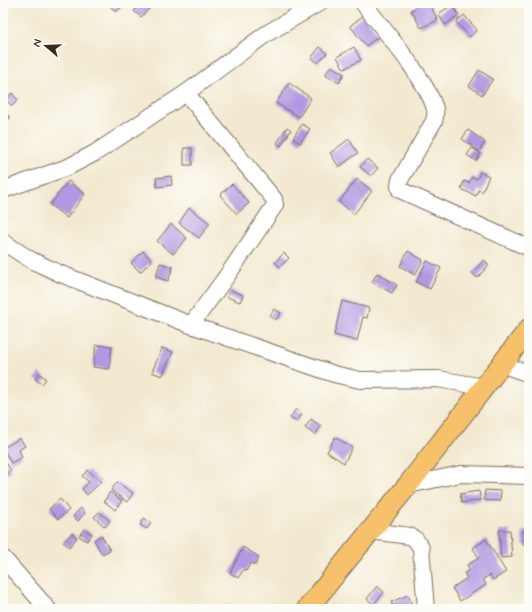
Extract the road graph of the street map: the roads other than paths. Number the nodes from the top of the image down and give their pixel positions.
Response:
1 (319, 3) edge
2 (363, 3) edge
3 (186, 94) junction
4 (3, 190) edge
5 (3, 242) edge
6 (529, 248) edge
7 (191, 324) junction
8 (529, 329) edge
9 (501, 364) junction
10 (529, 374) edge
11 (484, 387) junction
12 (529, 476) edge
13 (408, 485) junction
14 (371, 531) junction
15 (3, 558) edge
16 (48, 609) edge
17 (307, 609) edge
18 (426, 609) edge

1 - 3 street
2 - 6 street
3 - 4 street
3 - 7 street
5 - 7 street
7 - 11 street
8 - 9 main road
9 - 10 street
9 - 11 main road
11 - 13 main road
12 - 13 street
13 - 14 main road
14 - 17 main road
14 - 18 street
15 - 16 street

